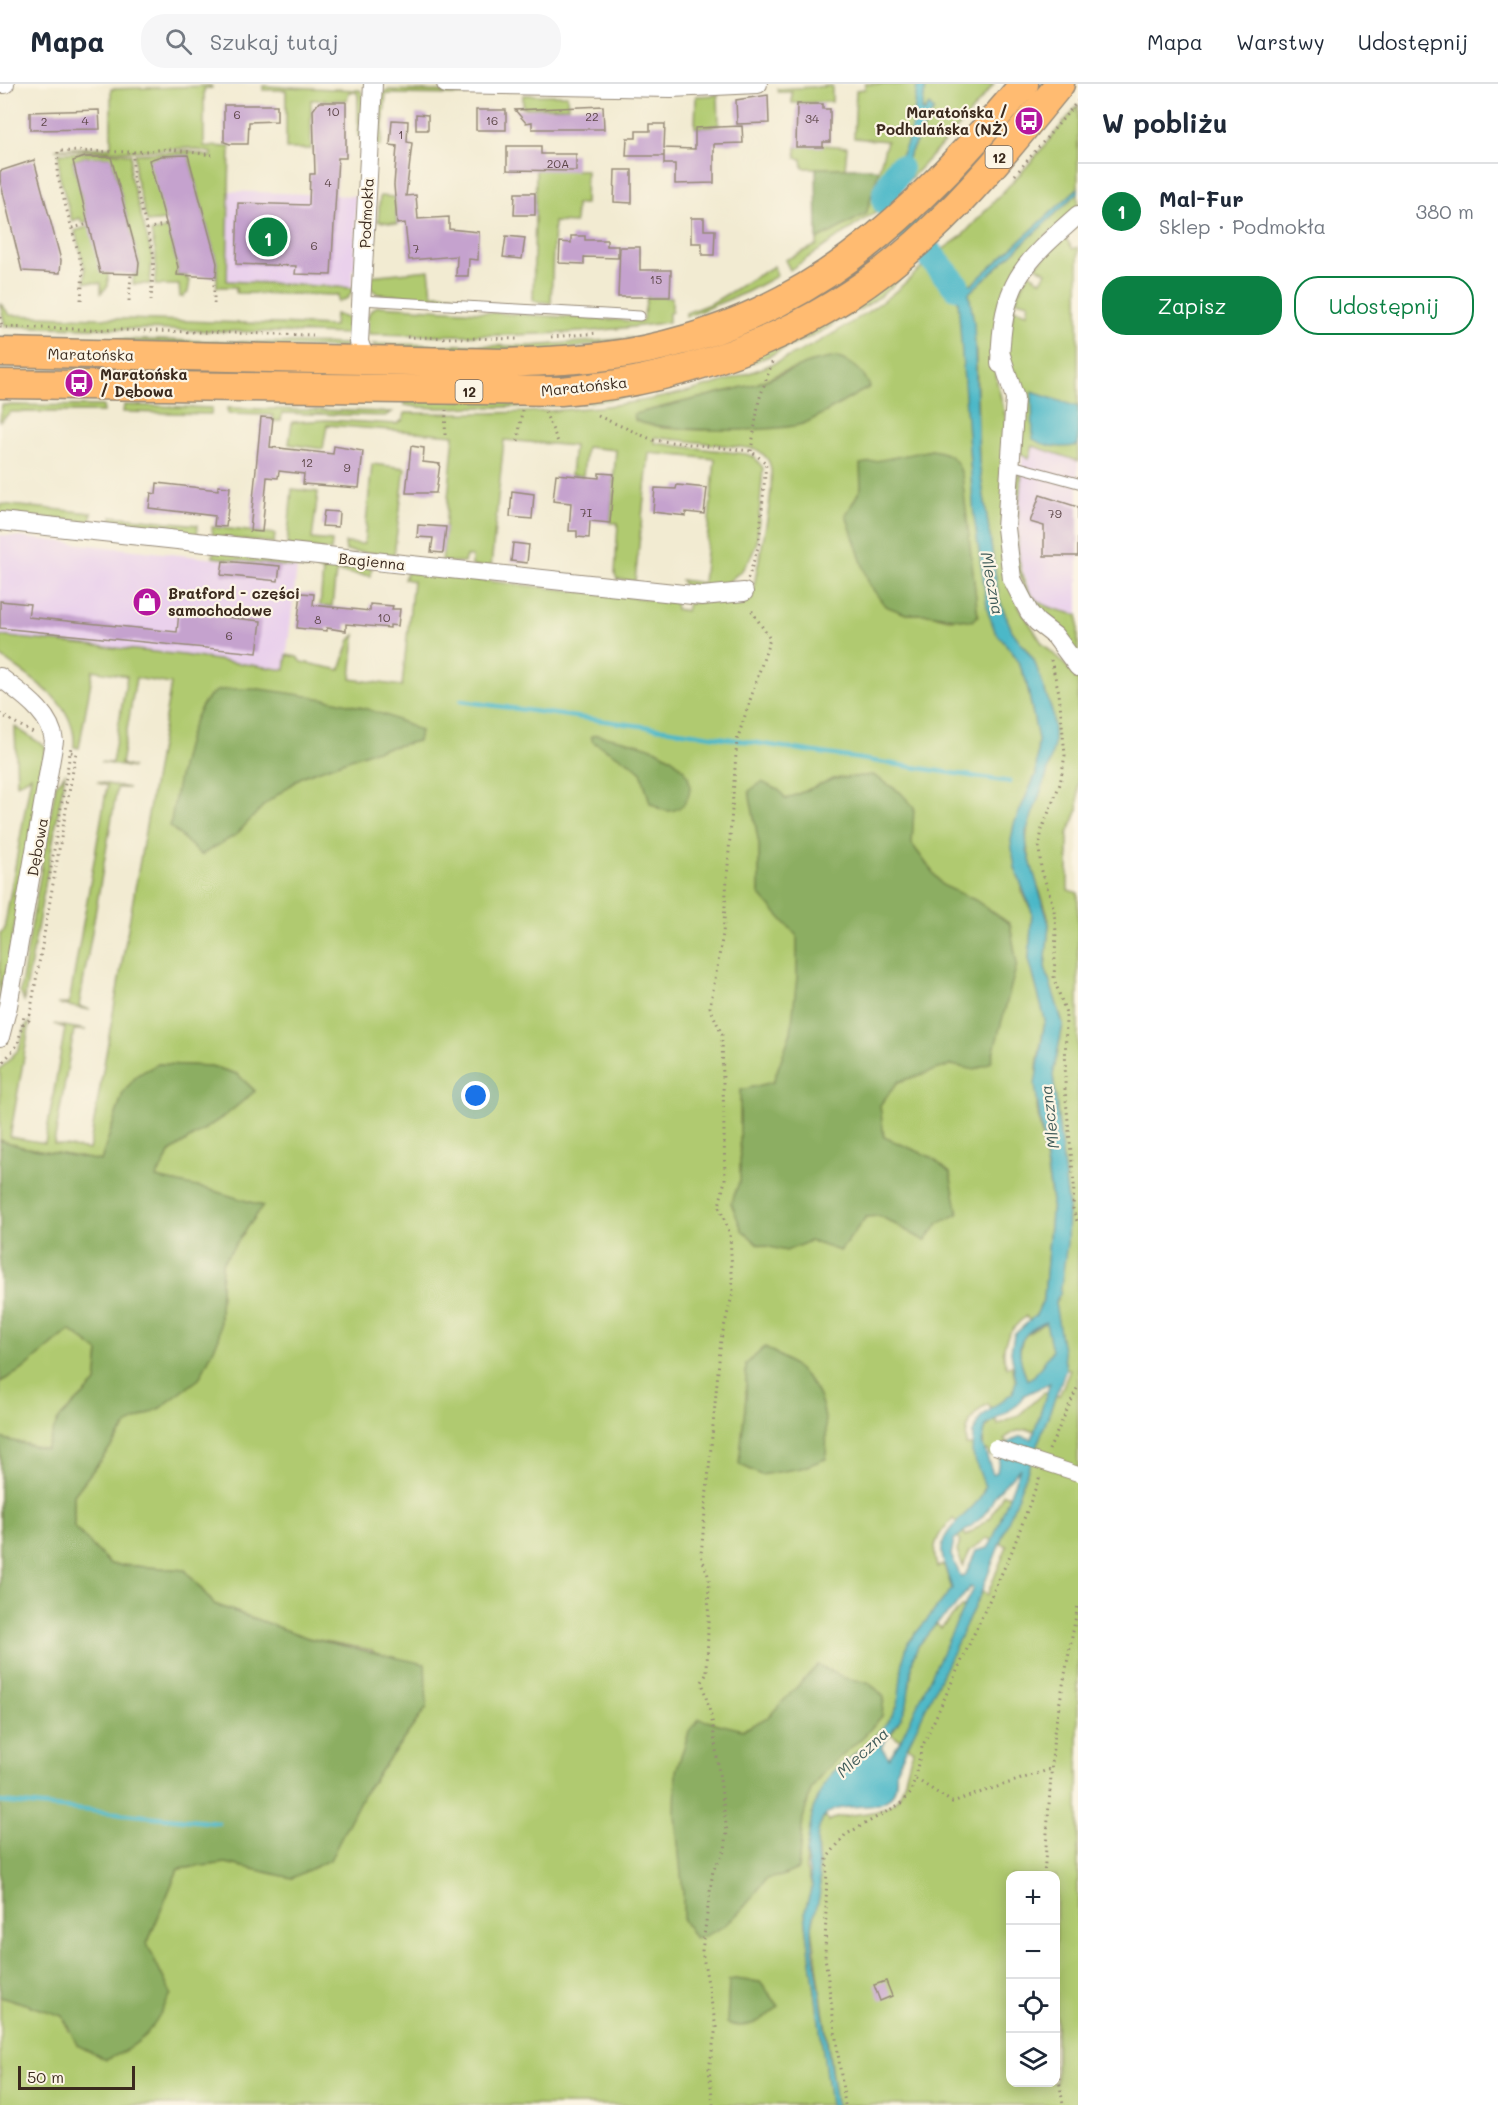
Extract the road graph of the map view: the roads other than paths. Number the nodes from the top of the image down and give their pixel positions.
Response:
1 (0, 84) edge
2 (5, 84) edge
3 (372, 84) edge
4 (446, 84) edge
5 (758, 84) edge
6 (1024, 84) edge
7 (1060, 84) edge
8 (1078, 215) edge
9 (1071, 226) edge
10 (361, 300) junction
11 (640, 316) dead end
12 (0, 336) edge
13 (359, 354) junction
14 (0, 384) edge
15 (1012, 465) junction
16 (1078, 483) edge
17 (0, 521) edge
18 (744, 592) road end
19 (1036, 622) junction
20 (1078, 668) edge
21 (0, 677) edge
22 (0, 1037) edge
23 (995, 1447) dead end
24 (1078, 1474) edge

1 - 2 street
3 - 10 street, Podmokła
4 - 5 street
6 - 13 main road, Maratońska / 12
7 - 14 main road, Maratońska / 12
8 - 9 street
9 - 15 street
10 - 11 lane
10 - 13 street, Podmokła
12 - 13 main road, Maratońska / 12
15 - 16 lane
15 - 19 street
17 - 18 street, Bagienna
19 - 20 street
19 - 20 street
21 - 22 street, Dębowa
23 - 24 street, bridge

